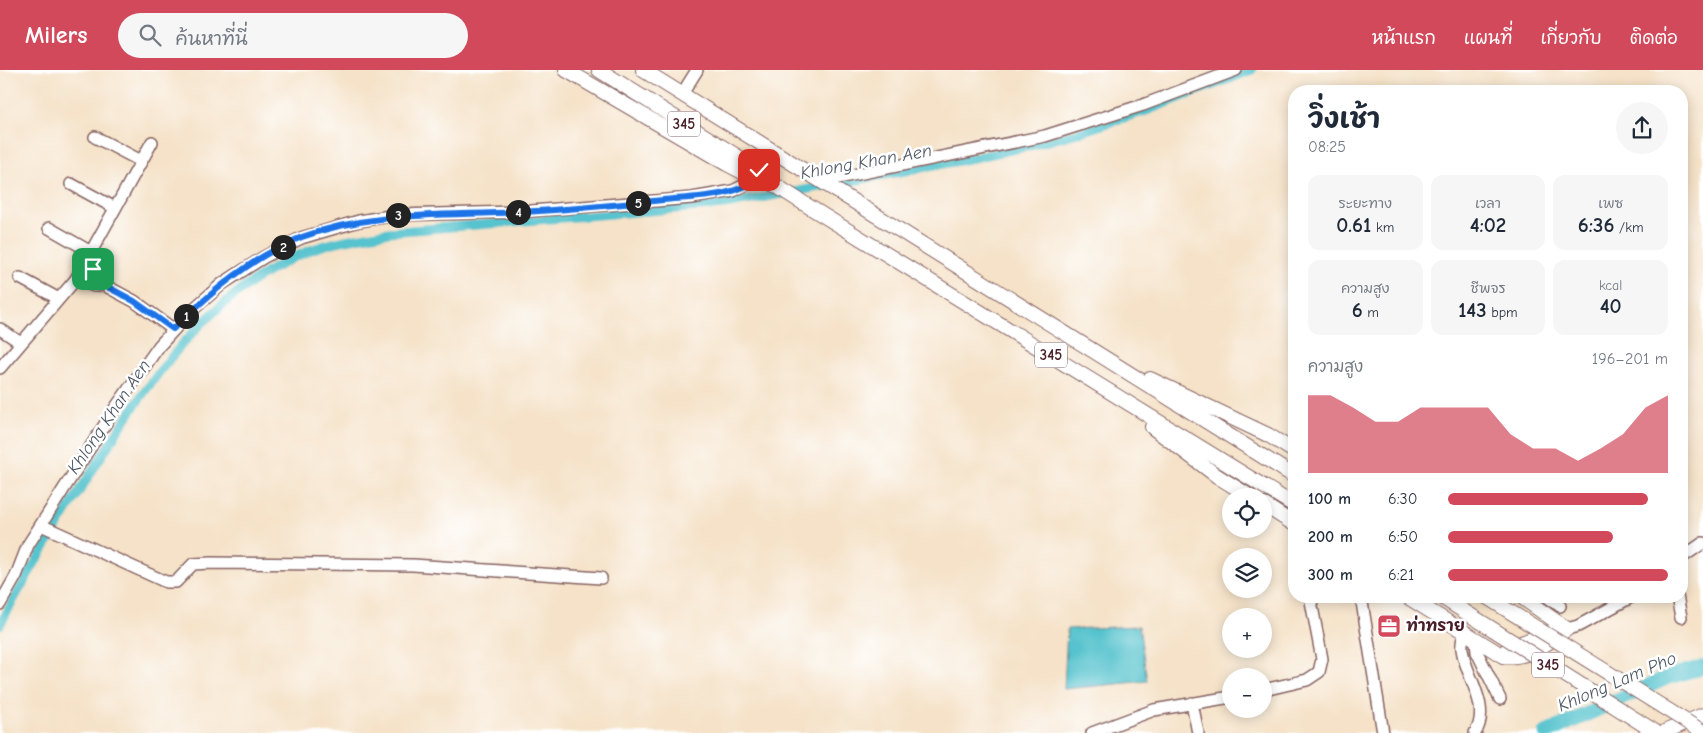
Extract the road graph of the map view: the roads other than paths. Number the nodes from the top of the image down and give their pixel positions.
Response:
1 (566, 70) edge
2 (599, 70) edge
3 (642, 70) edge
4 (697, 70) edge
5 (1236, 70) edge
6 (1215, 74) edge
7 (682, 94) junction
8 (95, 137) dead end
9 (152, 142) dead end
10 (141, 161) junction
11 (766, 180) junction
12 (825, 182) junction
13 (71, 184) dead end
14 (115, 208) junction
15 (49, 228) dead end
16 (91, 252) junction
17 (84, 265) junction
18 (20, 278) dead end
19 (76, 279) junction
20 (104, 285) junction
21 (59, 299) junction
22 (0, 329) edge
23 (173, 329) junction
24 (21, 343) junction
25 (0, 368) edge
26 (1119, 368) junction
27 (1080, 374) junction
28 (1288, 448) edge
29 (1275, 464) junction
30 (1288, 472) edge
31 (1244, 474) junction
32 (1236, 488) joint
33 (1288, 501) edge
34 (1272, 510) edge
35 (1288, 520) edge
36 (41, 525) junction
37 (1703, 543) edge
38 (1688, 553) edge
39 (601, 578) dead end
40 (1311, 603) edge
41 (1362, 603) edge
42 (1417, 603) edge
43 (1451, 603) edge
44 (1496, 603) edge
45 (1533, 603) edge
46 (1556, 603) edge
47 (1620, 603) edge
48 (1678, 603) edge
49 (0, 604) edge
50 (1560, 606) dead end
51 (1681, 617) dead end
52 (1567, 629) junction
53 (1464, 633) junction
54 (1481, 644) junction
55 (1272, 688) edge
56 (1222, 698) edge
57 (1500, 699) dead end
58 (1192, 703) junction
59 (1703, 716) edge
60 (1703, 725) edge
61 (1703, 732) edge
62 (1092, 733) edge
63 (1198, 733) edge
64 (1384, 733) edge
65 (1475, 733) edge
66 (1657, 733) edge
67 (1662, 733) edge
68 (1686, 733) edge

1 - 11 main road, 345
2 - 11 main road, 345
3 - 7 main road, 345
4 - 7 street
5 - 6 street
6 - 12 street
7 - 12 main road, 345
8 - 10 street
9 - 10 street
10 - 14 street
11 - 23 street
11 - 27 main road, 345
12 - 26 main road, 345
13 - 14 street
14 - 16 street
15 - 16 street
16 - 17 street
17 - 19 street
17 - 20 street
18 - 21 street
19 - 20 street
19 - 21 street
20 - 23 street
21 - 24 street
22 - 24 street
23 - 36 street
24 - 25 street
26 - 28 main road
26 - 29 main road, 345
27 - 31 main road, 345
27 - 32 main road
28 - 29 main road
29 - 30 main road, 345
31 - 32 main road
31 - 33 main road, 345
34 - 35 main road
36 - 39 street
36 - 49 street
37 - 38 street
40 - 55 street
41 - 64 street
42 - 53 main road
43 - 66 main road, 345, bridge
44 - 61 main road, 345, bridge
45 - 52 main road
46 - 50 street
47 - 52 street
48 - 51 street
52 - 54 main road
53 - 54 main road
53 - 65 street
54 - 57 street
56 - 58 street
58 - 62 street
58 - 63 street
59 - 67 main road
60 - 68 main road

